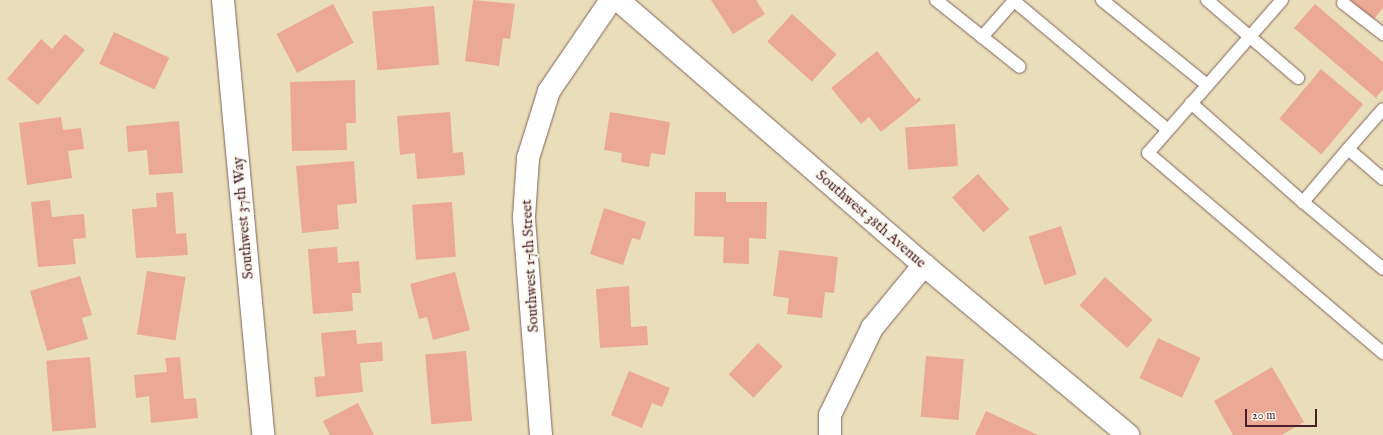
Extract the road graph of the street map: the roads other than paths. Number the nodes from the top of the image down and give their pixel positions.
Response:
1 (223, 0) edge
2 (611, 0) edge
3 (618, 0) edge
4 (936, 0) edge
5 (1102, 0) edge
6 (1207, 0) edge
7 (1282, 0) edge
8 (1014, 1) edge
9 (1343, 3) dead end
10 (1383, 34) edge
11 (1250, 36) junction
12 (982, 37) junction
13 (1020, 67) dead end
14 (1298, 78) dead end
15 (1207, 85) junction
16 (1191, 103) junction
17 (1383, 109) edge
18 (1168, 130) junction
19 (1348, 149) junction
20 (1383, 178) edge
21 (1303, 202) junction
22 (924, 265) junction
23 (1383, 269) edge
24 (1383, 353) edge
25 (263, 435) edge
26 (541, 435) edge
27 (830, 435) edge
28 (1128, 435) edge

1 - 25 street, Southwest 37th Way
2 - 26 street, Southwest 17th Street
3 - 22 street, Southwest 38th Avenue
4 - 12 lane
5 - 15 lane
6 - 11 lane
7 - 11 lane
8 - 12 lane
8 - 18 lane
9 - 10 lane
11 - 14 lane
11 - 15 lane
12 - 13 lane
15 - 16 lane
16 - 18 lane
16 - 21 lane
17 - 19 lane
18 - 24 lane
19 - 20 lane
19 - 21 lane
21 - 23 lane
22 - 27 street
22 - 28 street, Southwest 38th Avenue

